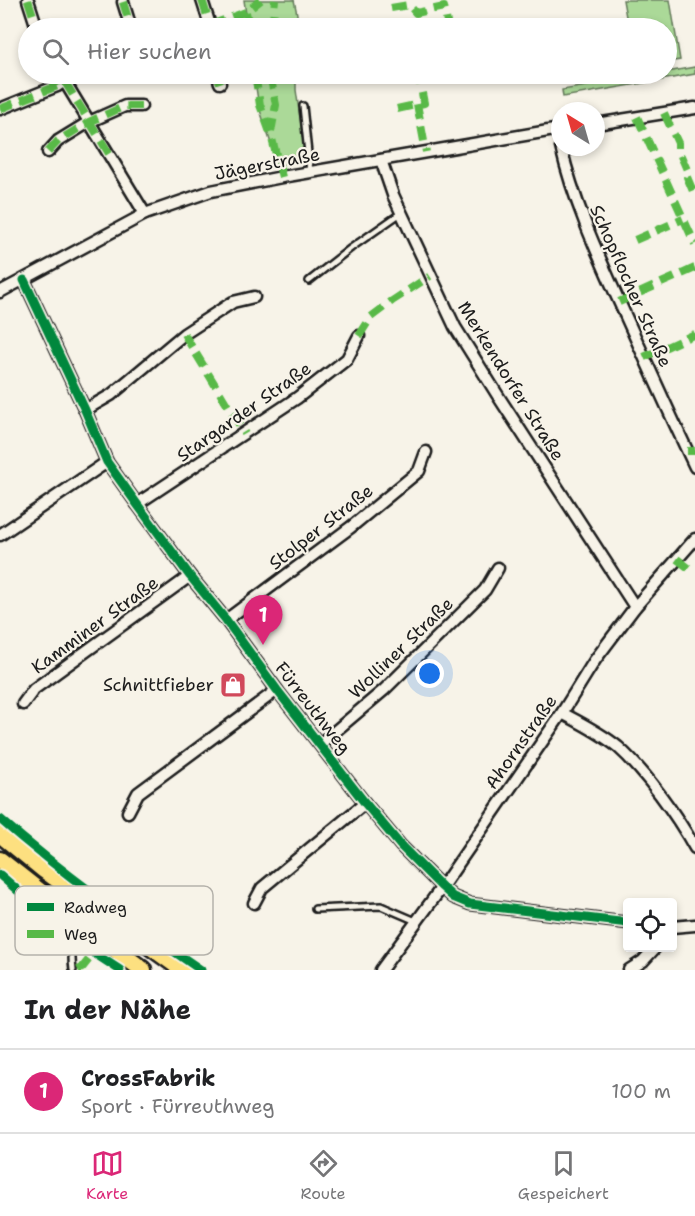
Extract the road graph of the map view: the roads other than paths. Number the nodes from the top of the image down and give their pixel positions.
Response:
1 (28, 0) edge
2 (202, 0) edge
3 (123, 2) dead end
4 (34, 18) edge
5 (128, 18) edge
6 (208, 18) edge
7 (61, 84) joint
8 (141, 106) dead end
9 (303, 106) dead end
10 (695, 108) edge
11 (0, 109) edge
12 (89, 122) junction
13 (605, 123) edge
14 (551, 134) edge
15 (48, 152) dead end
16 (563, 156) edge
17 (381, 160) junction
18 (310, 172) junction
19 (401, 213) junction
20 (145, 214) junction
21 (24, 280) junction
22 (309, 281) dead end
23 (0, 292) edge
24 (254, 297) dead end
25 (359, 336) dead end
26 (85, 410) junction
27 (426, 452) dead end
28 (107, 462) junction
29 (695, 467) edge
30 (137, 504) junction
31 (0, 535) edge
32 (695, 539) edge
33 (498, 568) dead end
34 (190, 576) junction
35 (635, 607) junction
36 (226, 620) junction
37 (277, 690) junction
38 (23, 704) dead end
39 (562, 713) junction
40 (320, 744) junction
41 (366, 803) junction
42 (128, 812) dead end
43 (0, 834) edge
44 (695, 848) edge
45 (0, 860) edge
46 (33, 886) edge
47 (66, 886) edge
48 (442, 887) junction
49 (254, 903) dead end
50 (315, 909) dead end
51 (416, 921) junction
52 (623, 923) edge
53 (695, 925) edge
54 (677, 927) edge
55 (652, 952) edge
56 (71, 955) edge
57 (123, 955) edge
58 (162, 955) edge
59 (73, 970) edge
60 (143, 970) edge
61 (183, 970) edge
62 (381, 970) edge
63 (629, 970) edge

1 - 4 street
2 - 6 street
3 - 5 street
7 - 11 street
7 - 12 street
8 - 12 street
9 - 18 lane
10 - 13 street
12 - 15 street
12 - 20 street
14 - 17 street, Jägerstraße
16 - 29 street, Schopflocher Straße
17 - 18 street, Jägerstraße
17 - 19 street, Merkendorfer Straße
18 - 20 street, Jägerstraße
19 - 22 lane
19 - 35 street, Merkendorfer Straße
20 - 21 street, Jägerstraße
21 - 23 street, Jägerstraße
21 - 26 street, Fürreuthweg
24 - 26 street
25 - 30 street, Stargarder Straße
26 - 28 street, Fürreuthweg
27 - 36 street, Stolper Straße
28 - 30 street, Fürreuthweg
28 - 31 street
30 - 34 street, Fürreuthweg
32 - 35 street, Ahornstraße
33 - 40 street, Wolliner Straße
34 - 36 street, Fürreuthweg
34 - 38 street, Kamminer Straße
35 - 39 street, Ahornstraße
36 - 37 street, Fürreuthweg
37 - 40 street, Fürreuthweg
37 - 42 street
39 - 44 street
39 - 48 street, Ahornstraße
40 - 41 street, Fürreuthweg
41 - 48 street, Fürreuthweg
41 - 49 street
43 - 47 main road
45 - 46 main road
48 - 51 street, Ahornstraße
48 - 52 street, Fürreuthweg
50 - 51 lane
51 - 62 street, Ahornstraße
53 - 54 street
55 - 63 street
56 - 59 lane
57 - 60 main road
58 - 61 main road

